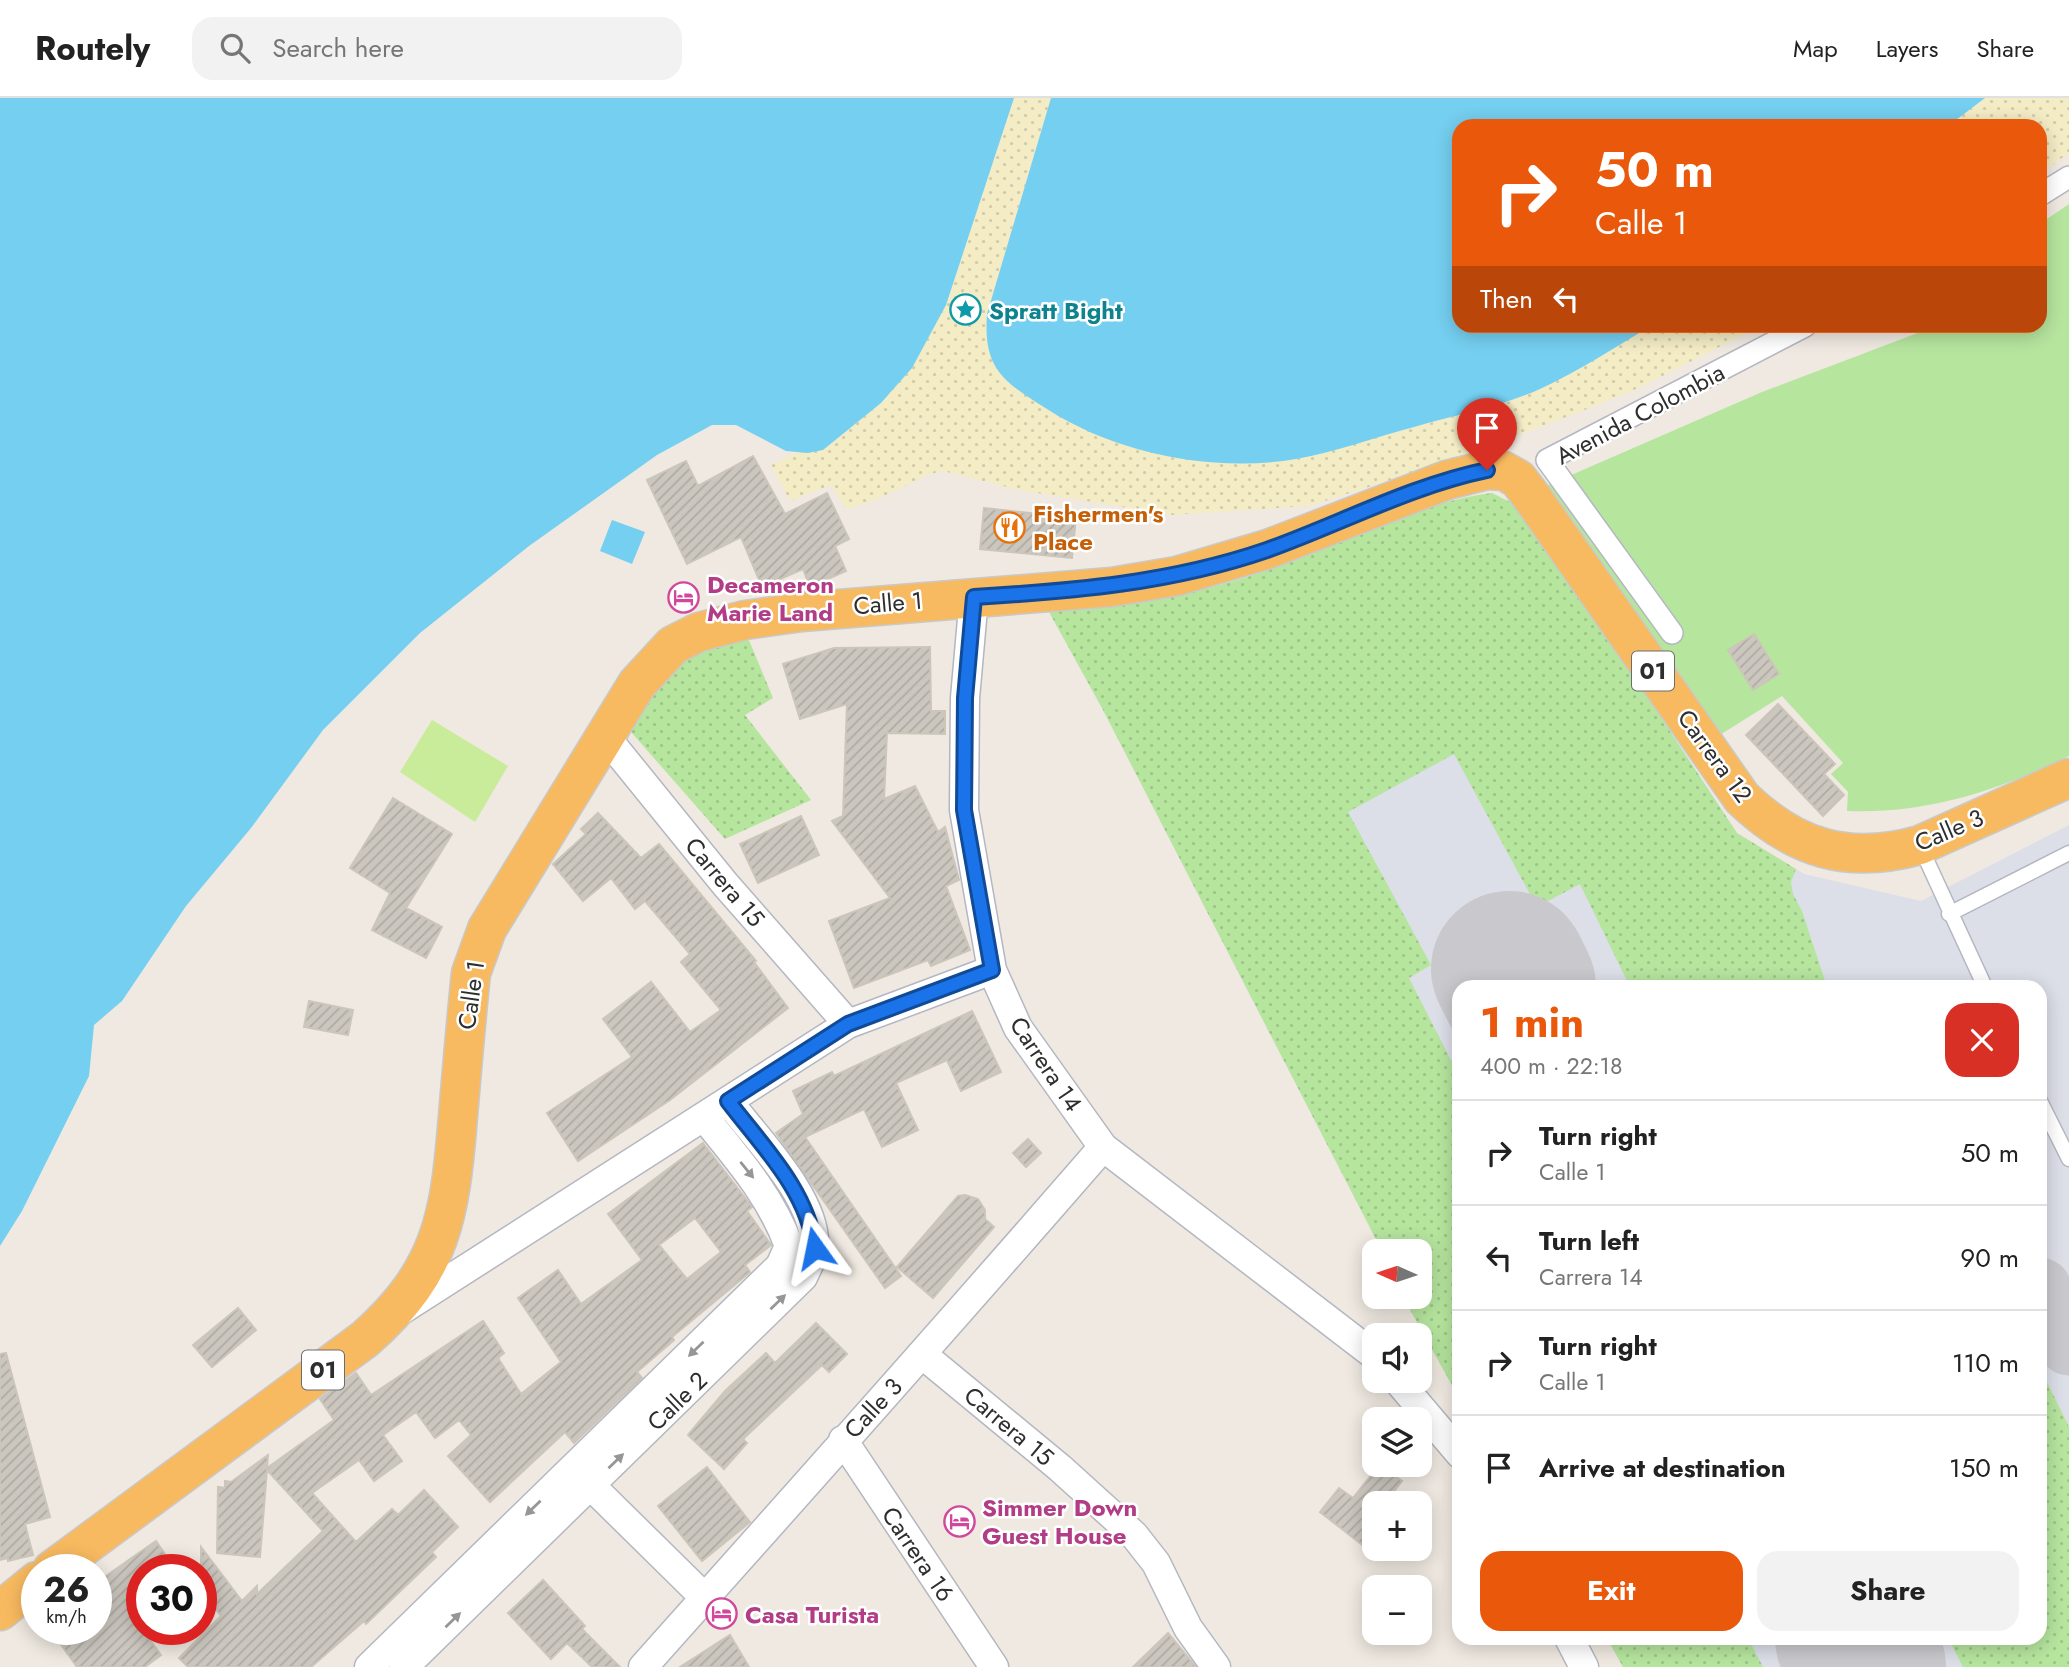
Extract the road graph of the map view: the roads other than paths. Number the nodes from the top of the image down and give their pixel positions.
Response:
1 (2069, 177) edge
2 (2047, 191) edge
3 (1791, 333) edge
4 (1504, 471) joint
5 (974, 597) junction
6 (1672, 633) dead end
7 (605, 736) junction
8 (2069, 778) edge
9 (1920, 845) junction
10 (1823, 849) joint
11 (2069, 853) edge
12 (1949, 914) junction
13 (992, 970) junction
14 (1982, 980) edge
15 (848, 1024) junction
16 (728, 1101) junction
17 (2047, 1115) edge
18 (704, 1117) junction
19 (1103, 1147) junction
20 (2069, 1159) edge
21 (802, 1247) junction
22 (388, 1318) junction
23 (1362, 1346) edge
24 (923, 1354) junction
25 (1408, 1393) edge
26 (843, 1440) junction
27 (1452, 1445) edge
28 (582, 1477) junction
29 (73, 1554) edge
30 (21, 1594) edge
31 (705, 1598) junction
32 (0, 1611) edge
33 (1573, 1645) edge
34 (369, 1667) edge
35 (404, 1667) edge
36 (643, 1667) edge
37 (994, 1667) edge
38 (1216, 1667) edge
39 (1584, 1667) edge

1 - 2 street
3 - 6 street, Avenida Colombia
4 - 5 highway, Calle 1 / 01
4 - 10 highway, Carrera 12 / 01
5 - 7 highway, Calle 1 / 01
5 - 13 street, Carrera 14
7 - 15 street, Carrera 15
7 - 22 highway, Calle 1 / 01
8 - 9 highway, Calle 3 / 01
9 - 10 highway, Calle 3 / 01
9 - 12 lane
11 - 12 lane
12 - 14 lane
13 - 15 street
13 - 19 street, Carrera 14
15 - 16 street
16 - 18 street
16 - 21 street
17 - 20 lane
18 -> 21 street
18 - 22 street
19 - 23 street, Carrera 14
19 - 24 street, Calle 3
21 - 28 street, Calle 2
22 - 29 highway, 01
24 - 26 street, Calle 3
24 - 38 street, Carrera 15
25 - 27 street
26 - 31 street, Calle 3
26 - 37 street, Carrera 16
28 - 31 street
28 -> 34 street, Calle 2
35 -> 28 street, Calle 2
30 - 32 highway
31 - 36 street, Calle 3
33 - 39 street

